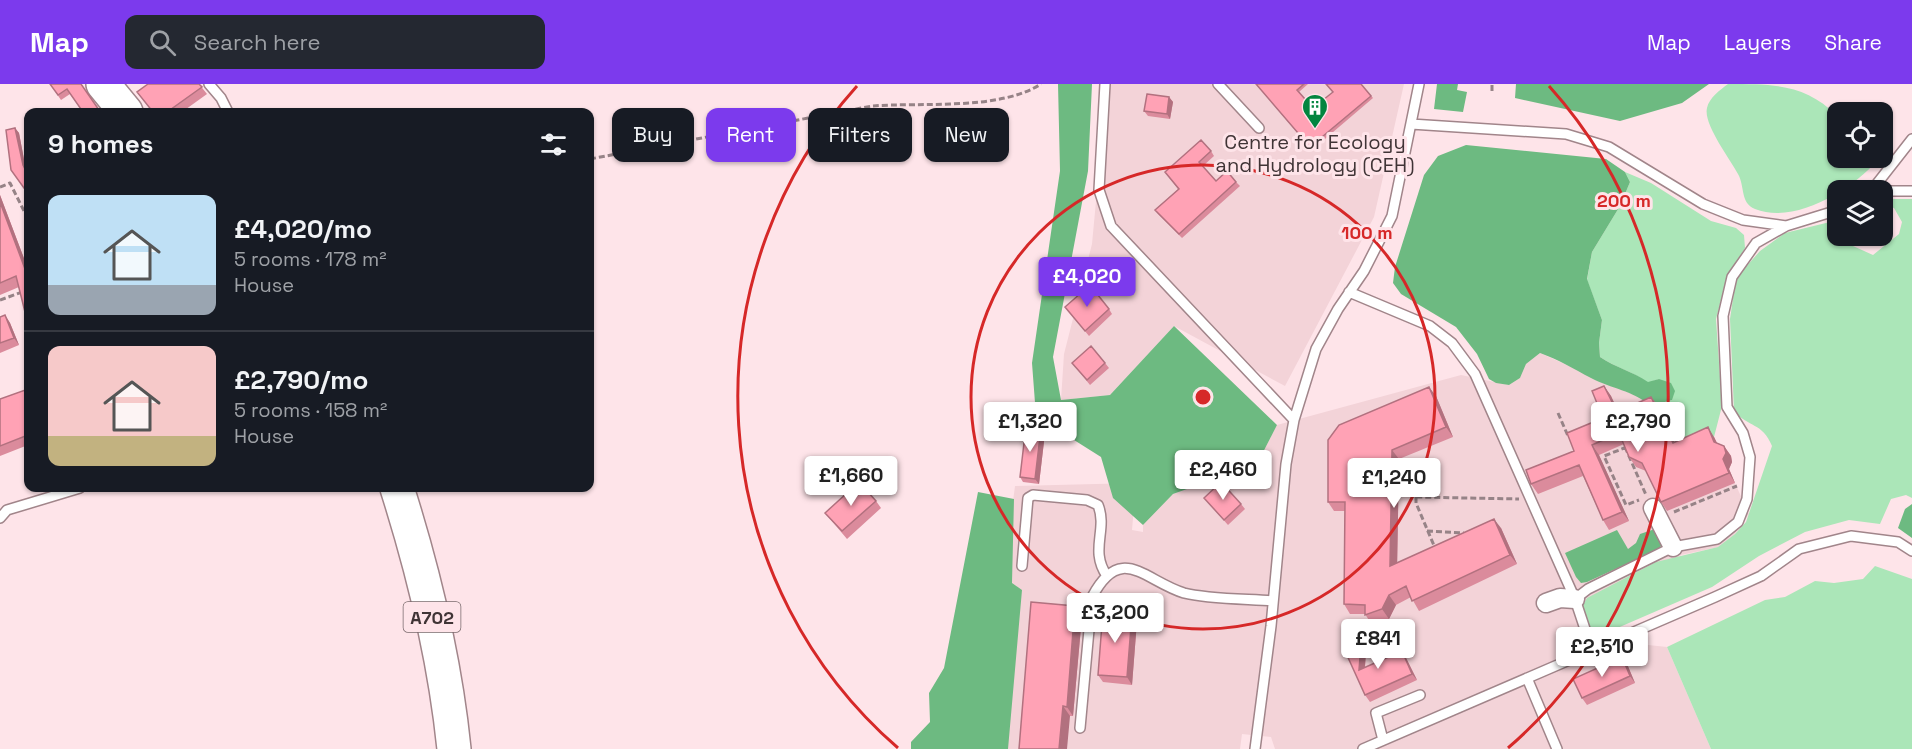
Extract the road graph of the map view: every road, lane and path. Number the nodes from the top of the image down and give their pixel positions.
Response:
1 (103, 84) edge
2 (209, 84) edge
3 (1041, 84) edge
4 (1105, 84) edge
5 (1218, 84) edge
6 (1419, 84) edge
7 (1492, 84) edge
8 (1492, 91) dead end
9 (123, 108) edge
10 (226, 108) edge
11 (1411, 123) junction
12 (1259, 128) dead end
13 (1912, 139) edge
14 (594, 158) edge
15 (1880, 180) edge
16 (0, 187) edge
17 (1893, 191) edge
18 (1912, 191) edge
19 (24, 211) edge
20 (1827, 213) edge
21 (1786, 226) junction
22 (24, 291) edge
23 (1349, 292) junction
24 (0, 300) edge
25 (1558, 413) dead end
26 (1294, 420) junction
27 (1570, 442) edge
28 (1633, 444) edge
29 (1625, 447) junction
30 (1750, 481) junction
31 (67, 492) edge
32 (399, 492) edge
33 (1399, 492) dead end
34 (1529, 495) junction
35 (1416, 497) junction
36 (1652, 508) junction
37 (0, 518) edge
38 (1427, 531) junction
39 (1475, 534) edge
40 (1673, 547) junction
41 (1912, 551) edge
42 (1438, 557) edge
43 (1022, 566) dead end
44 (1107, 576) junction
45 (1575, 599) junction
46 (1273, 601) junction
47 (1546, 603) dead end
48 (1592, 650) junction
49 (1527, 678) junction
50 (1420, 695) dead end
51 (1080, 728) dead end
52 (1381, 744) edge
53 (1254, 746) edge
54 (454, 749) edge
55 (1363, 749) edge
56 (1557, 749) edge

1 - 9 highway
2 - 10 lane
3 - 14 path
4 - 26 lane
5 - 12 lane
6 - 11 lane
7 - 8 path
11 - 21 lane
11 - 23 lane
13 - 15 lane
16 - 19 path
17 - 18 lane
20 - 21 lane
21 - 30 lane
22 - 24 path
23 - 26 lane
23 - 34 lane
25 - 27 path
26 - 46 lane
28 - 29 path
29 - 36 path
29 - 36 path
30 - 36 path
30 - 40 lane
31 - 37 lane
32 - 54 highway, A702
33 - 35 path
34 - 35 path
34 - 45 lane
35 - 38 path
36 - 40 street
38 - 39 path
38 - 42 path
40 - 45 lane
41 - 48 lane
43 - 44 lane
44 - 46 lane
44 - 51 lane
45 - 47 street
45 - 48 lane
46 - 53 lane
48 - 49 lane
49 - 52 lane
49 - 56 lane
50 - 52 lane
52 - 55 lane

